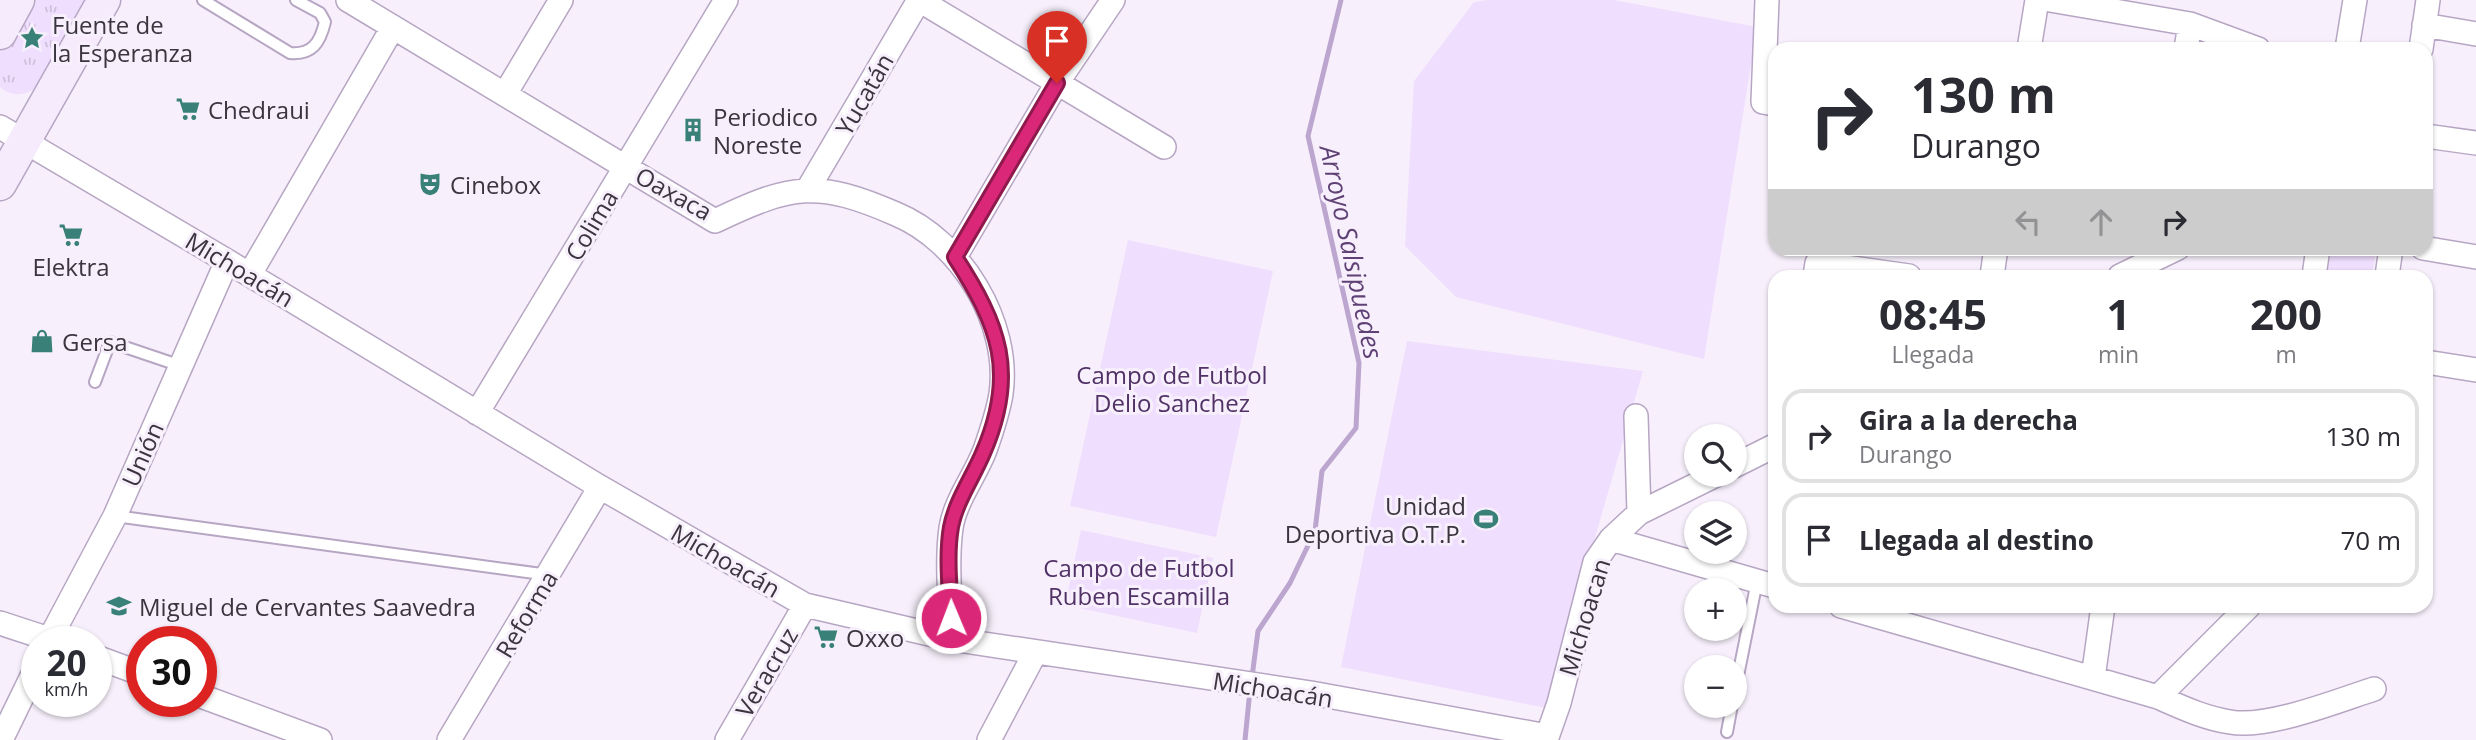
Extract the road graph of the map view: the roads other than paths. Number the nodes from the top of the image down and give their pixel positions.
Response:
1 (18, 0) edge
2 (104, 0) edge
3 (203, 0) edge
4 (296, 0) edge
5 (348, 0) edge
6 (561, 0) edge
7 (726, 0) edge
8 (919, 0) edge
9 (1113, 0) edge
10 (1767, 0) edge
11 (2037, 0) edge
12 (2050, 0) edge
13 (2355, 0) edge
14 (2428, 0) edge
15 (2190, 24) junction
16 (2424, 25) junction
17 (393, 27) junction
18 (0, 33) edge
19 (2476, 34) edge
20 (2030, 42) edge
21 (2187, 42) edge
22 (2239, 42) edge
23 (2348, 42) edge
24 (2422, 42) edge
25 (1768, 52) edge
26 (1057, 83) junction
27 (505, 94) junction
28 (13, 135) edge
29 (2433, 136) edge
30 (2476, 143) edge
31 (1164, 147) dead end
32 (625, 167) junction
33 (0, 184) edge
34 (808, 189) junction
35 (2433, 250) edge
36 (2151, 256) edge
37 (955, 257) junction
38 (2476, 257) edge
39 (227, 261) junction
40 (1816, 270) edge
41 (1867, 270) edge
42 (2129, 270) edge
43 (250, 274) junction
44 (2433, 363) edge
45 (181, 366) junction
46 (2476, 370) edge
47 (95, 382) dead end
48 (477, 413) junction
49 (1636, 416) dead end
50 (1768, 449) edge
51 (1747, 460) edge
52 (600, 487) junction
53 (1691, 487) edge
54 (1639, 513) junction
55 (115, 516) junction
56 (1611, 539) junction
57 (551, 575) junction
58 (1766, 584) edge
59 (805, 605) junction
60 (1865, 613) edge
61 (2103, 613) edge
62 (2242, 613) edge
63 (0, 623) edge
64 (60, 626) edge
65 (21, 630) edge
66 (951, 639) junction
67 (1035, 653) junction
68 (1746, 655) edge
69 (2092, 678) junction
70 (2374, 689) dead end
71 (2158, 697) junction
72 (21, 699) edge
73 (217, 702) edge
74 (1730, 718) edge
75 (1727, 732) dead end
76 (1547, 738) edge
77 (1, 740) edge
78 (320, 740) edge
79 (449, 740) edge
80 (727, 740) edge
81 (989, 740) edge

1 - 18 main road
2 - 28 main road
3 - 4 lane
5 - 17 street, Oaxaca
6 - 27 street
7 - 32 street, Colima
8 - 26 street
8 - 34 street, Yucatán
9 - 26 street
10 - 25 street
11 - 20 street
12 - 15 street
13 - 23 street
14 - 16 street
15 - 21 street
15 - 22 street
16 - 19 street
16 - 24 street
17 - 27 street, Oaxaca
17 - 43 street
26 - 31 street
26 - 37 street
27 - 32 street, Oaxaca
28 - 33 main road
28 - 39 street, Michoacán
29 - 30 street
32 - 34 street, Oaxaca
32 - 48 street, Colima
34 - 37 street, Oaxaca
35 - 38 street
36 - 42 street
37 - 66 street, Oaxaca
39 - 43 street, Michoacán
39 - 45 street, Unión
40 - 41 street
43 - 48 street, Michoacán
44 - 46 street
45 - 47 lane
45 - 55 street, Unión
48 - 52 street, Michoacán
49 - 54 street
50 - 51 street
52 - 57 street, Reforma
52 - 59 street, Michoacán
53 - 54 street, Michoacan
54 - 56 street, Michoacan
55 - 57 lane
55 - 64 street, Unión
56 - 58 street
56 - 76 street, Michoacan
57 - 79 street, Reforma
58 - 68 lane
59 - 66 street, Michoacán
59 - 80 street, Veracruz
60 - 69 street
61 - 69 street
62 - 71 street
63 - 65 street
66 - 67 street, Michoacán
67 - 76 street, Michoacán
67 - 81 street
69 - 71 street
70 - 71 street
72 - 77 street
73 - 78 street
74 - 75 lane

